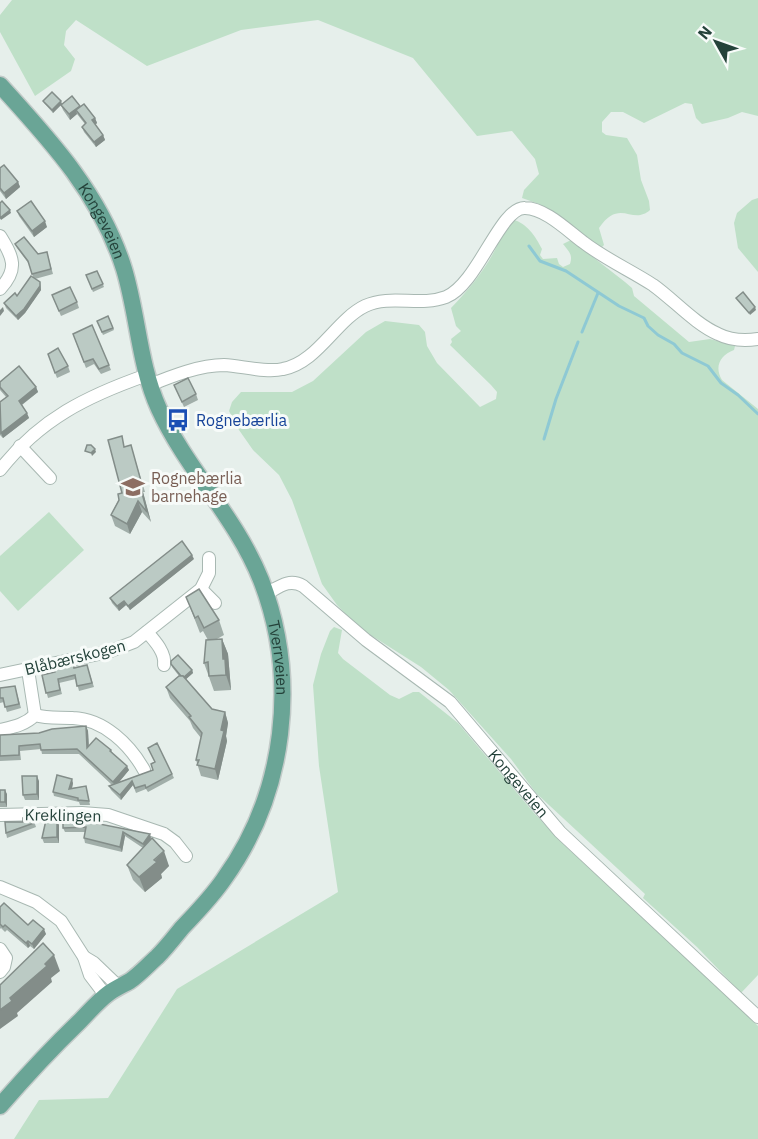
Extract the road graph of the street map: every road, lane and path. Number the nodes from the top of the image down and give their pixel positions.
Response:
1 (0, 85) edge
2 (0, 236) edge
3 (0, 289) edge
4 (758, 339) edge
5 (149, 380) junction
6 (20, 446) junction
7 (0, 470) edge
8 (50, 478) dead end
9 (209, 558) dead end
10 (201, 589) junction
11 (266, 594) junction
12 (215, 603) dead end
13 (147, 632) junction
14 (164, 665) dead end
15 (27, 670) junction
16 (0, 675) edge
17 (35, 716) junction
18 (0, 730) edge
19 (144, 770) dead end
20 (0, 815) edge
21 (186, 856) dead end
22 (0, 887) edge
23 (0, 949) edge
24 (0, 972) edge
25 (113, 990) junction
26 (758, 1017) edge
27 (0, 1106) edge

1 - 5 main road, Kongeveien
2 - 3 street
4 - 5 street
5 - 6 street
5 - 11 main road, Tverrveien
6 - 7 street
6 - 8 street
9 - 10 street
10 - 12 street
10 - 13 street, Blåbærskogen
11 - 25 main road, Tverrveien
11 - 26 street, Kongeveien
13 - 14 street, Blåbærskogen
13 - 15 street, Blåbærskogen
15 - 16 street, Blåbærskogen
15 - 17 street
17 - 18 street
17 - 19 street
20 - 21 street, Kreklingen
22 - 25 street
23 - 24 street
25 - 27 main road, Tverrveien

